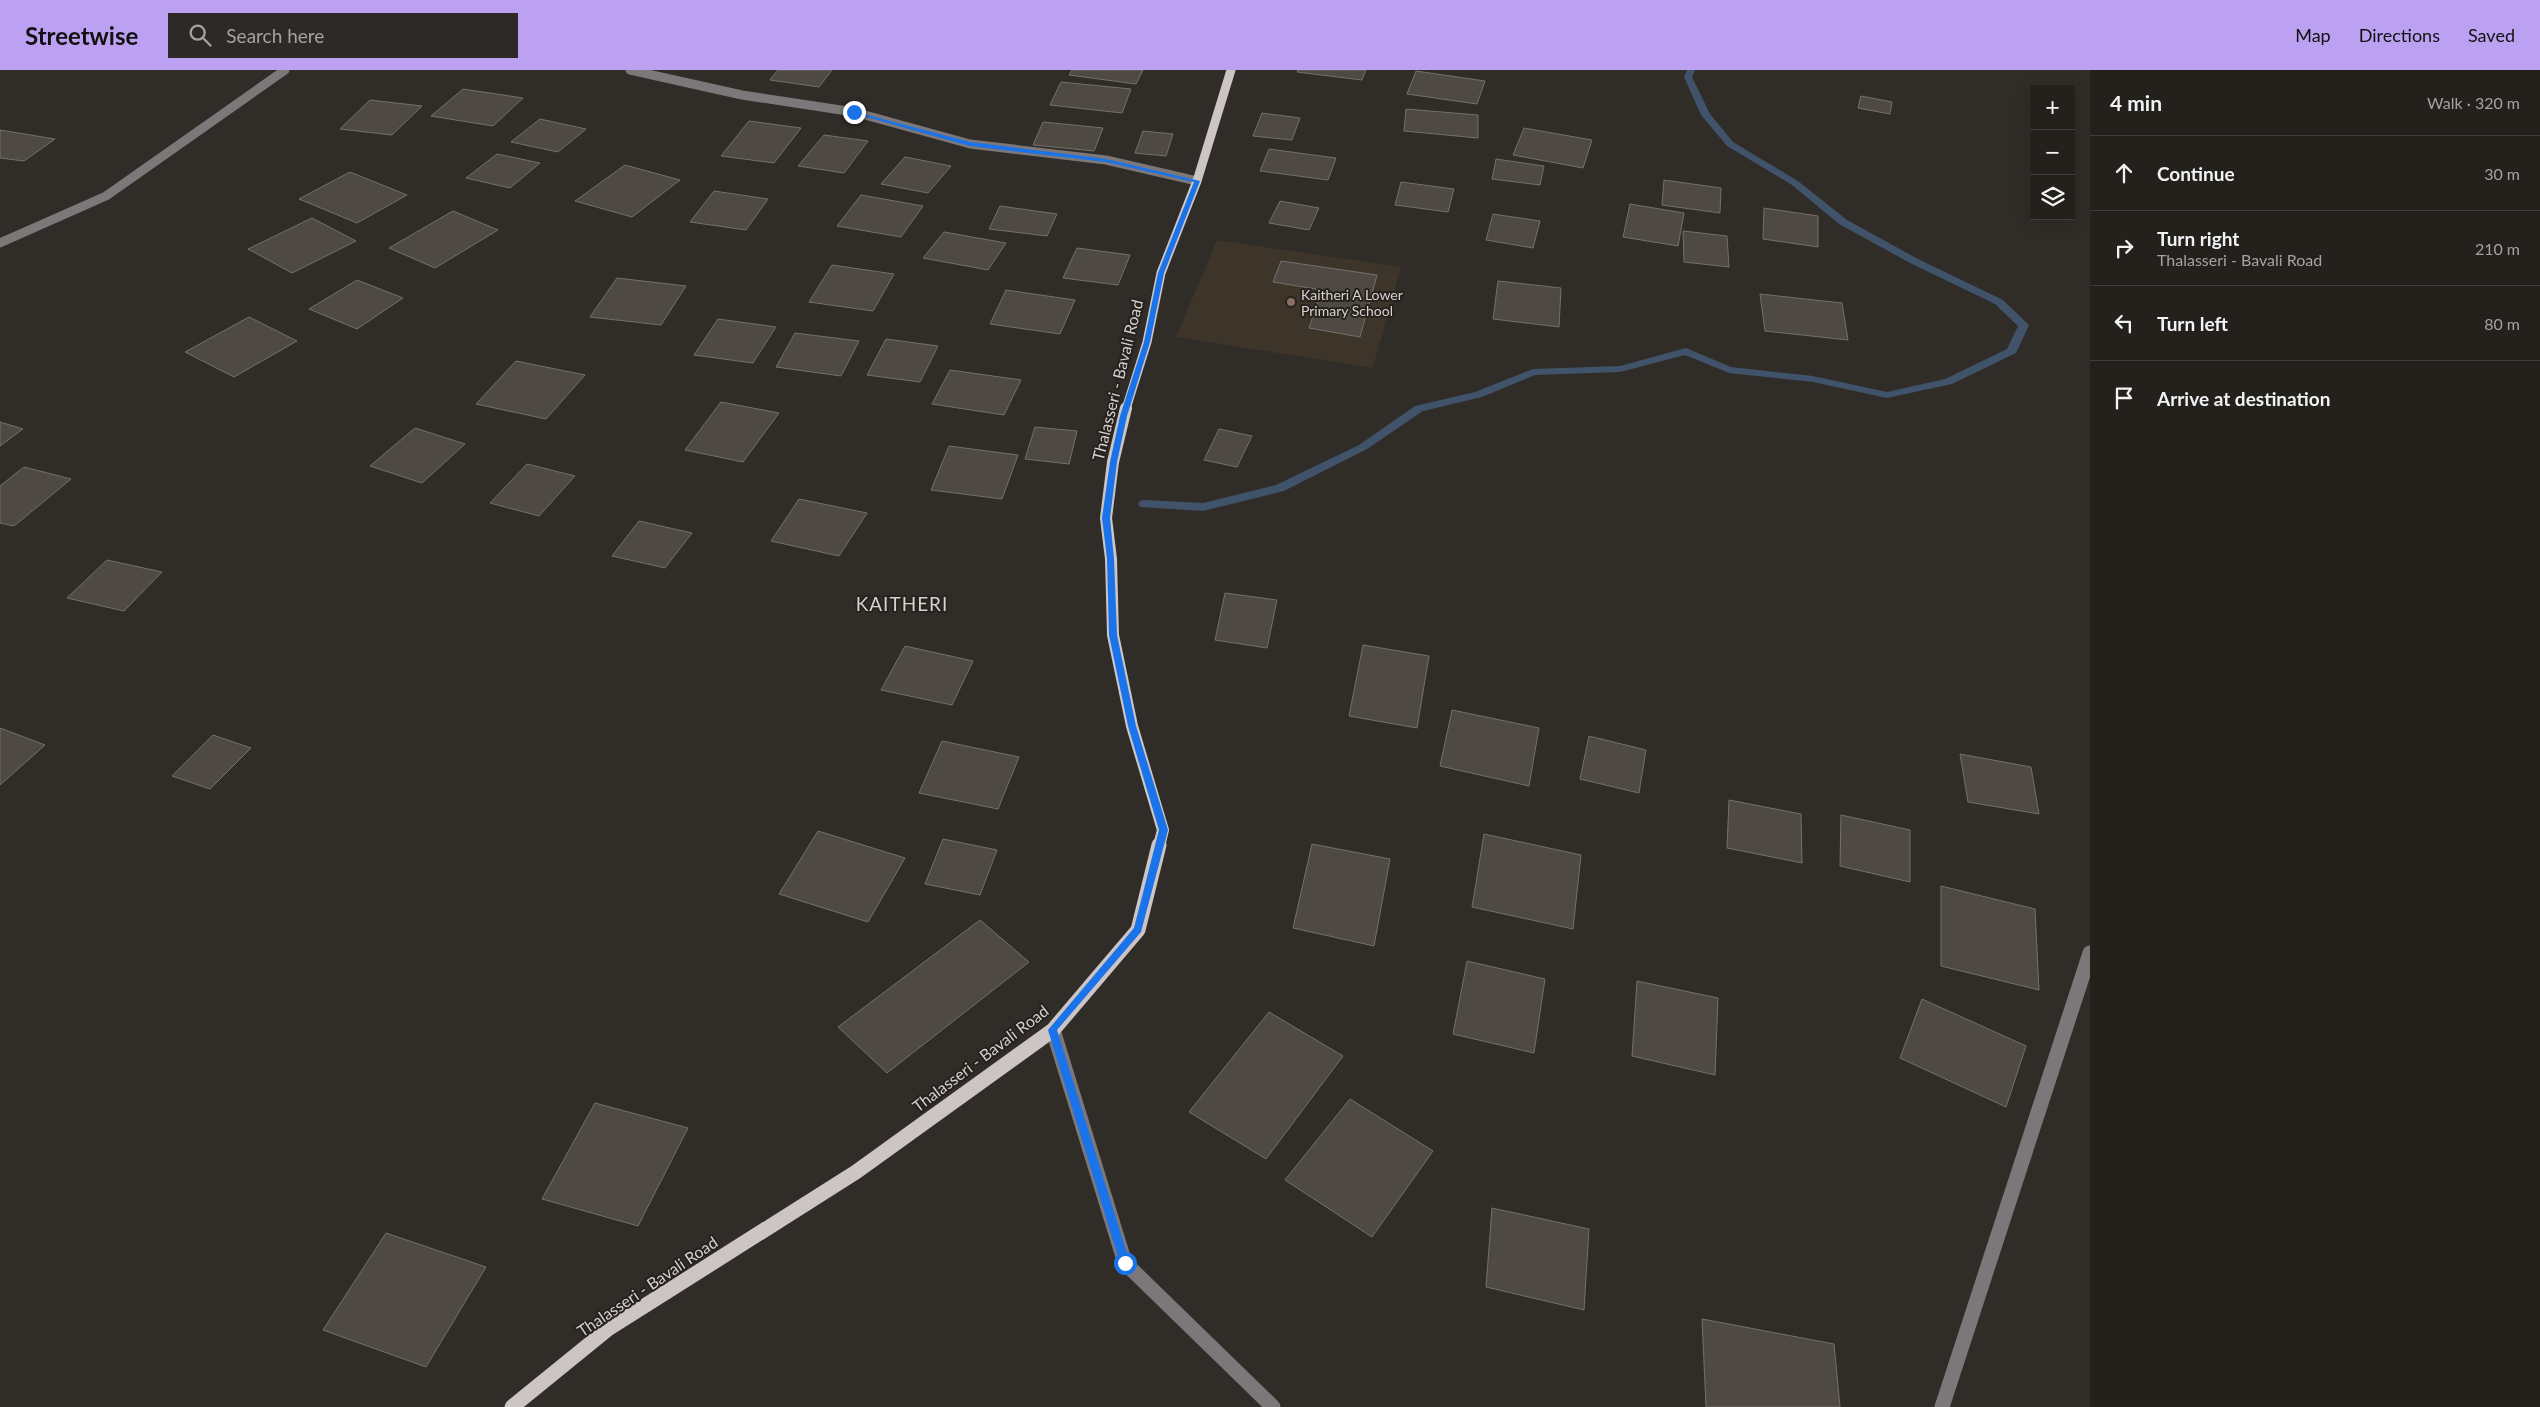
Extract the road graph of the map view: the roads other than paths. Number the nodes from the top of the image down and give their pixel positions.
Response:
1 (285, 70) edge
2 (630, 70) edge
3 (1230, 70) edge
4 (1198, 181) junction
5 (0, 243) edge
6 (2090, 953) edge
7 (1052, 1030) junction
8 (512, 1407) edge
9 (1273, 1407) edge
10 (1942, 1407) edge

1 - 5 street
2 - 4 street
3 - 4 main road, Thalasseri - Bavali Road
4 - 7 main road, Thalasseri - Bavali Road
6 - 10 street
7 - 8 main road, Thalasseri - Bavali Road
7 - 9 street

